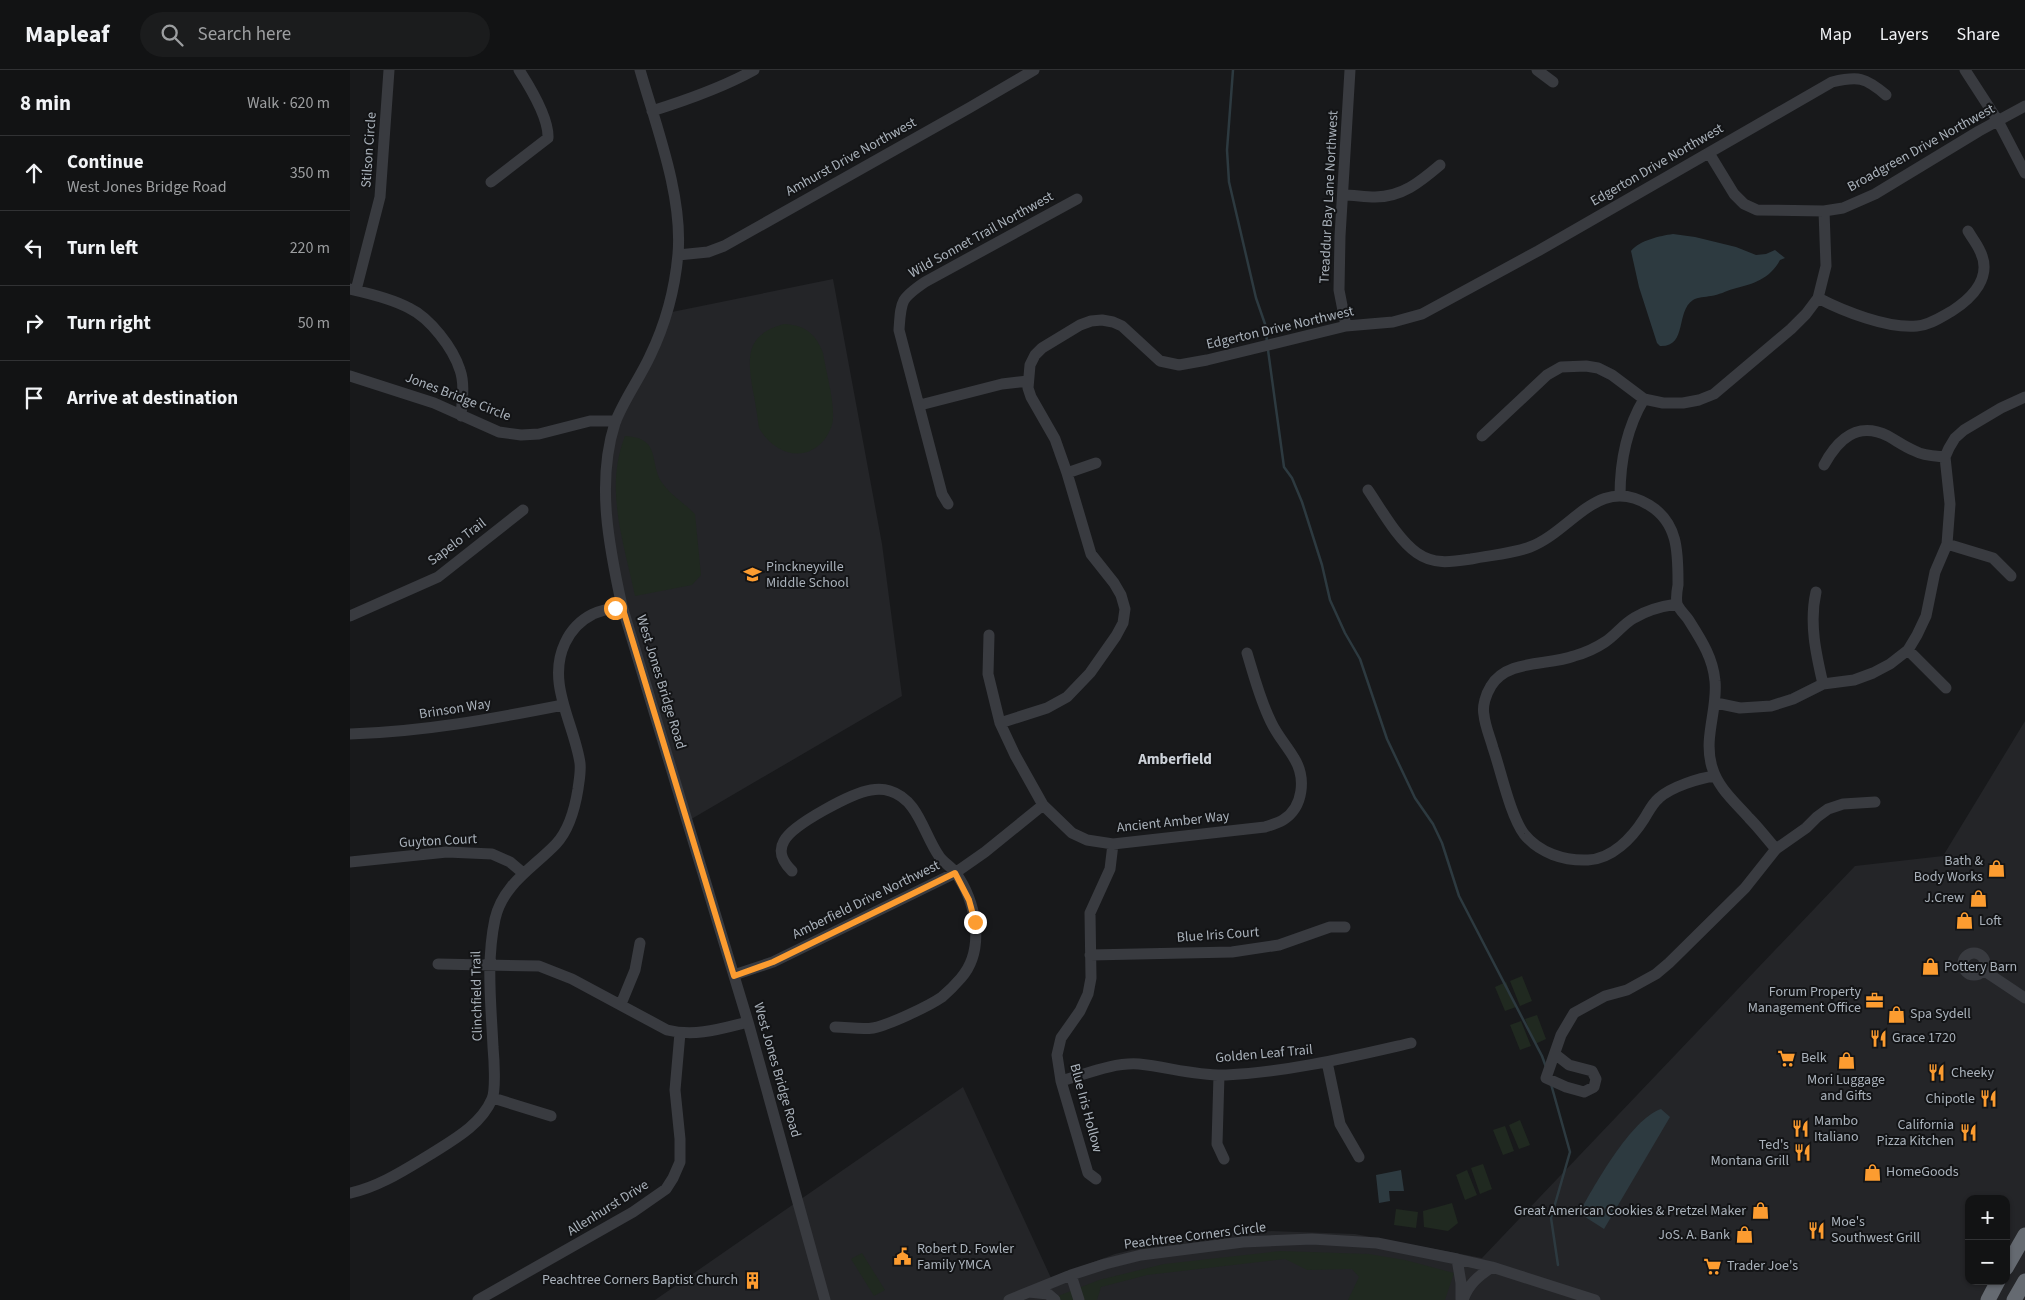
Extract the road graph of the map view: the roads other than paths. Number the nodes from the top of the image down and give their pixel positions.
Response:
1 (390, 70) edge
2 (519, 70) edge
3 (640, 70) edge
4 (754, 70) edge
5 (1034, 70) edge
6 (1350, 70) edge
7 (1537, 70) edge
8 (1965, 70) edge
9 (1553, 82) dead end
10 (1886, 95) dead end
11 (2025, 106) edge
12 (652, 111) junction
13 (1998, 121) junction
14 (1709, 153) junction
15 (1440, 165) dead end
16 (2025, 174) edge
17 (491, 182) dead end
18 (1343, 195) junction
19 (1077, 199) dead end
20 (1824, 212) junction
21 (1968, 231) dead end
22 (678, 256) junction
23 (353, 289) edge
24 (1818, 298) junction
25 (1346, 326) junction
26 (350, 376) edge
27 (1028, 381) junction
28 (2025, 397) edge
29 (1644, 399) junction
30 (920, 405) junction
31 (461, 416) junction
32 (616, 421) junction
33 (1482, 436) dead end
34 (1945, 457) junction
35 (1096, 463) dead end
36 (1824, 466) dead end
37 (1067, 473) junction
38 (1368, 490) dead end
39 (1620, 496) junction
40 (948, 504) dead end
41 (523, 510) dead end
42 (1947, 544) junction
43 (2012, 576) dead end
44 (1816, 592) dead end
45 (1677, 604) junction
46 (622, 606) junction
47 (350, 616) edge
48 (989, 635) dead end
49 (1908, 650) junction
50 (1247, 653) dead end
51 (1822, 684) junction
52 (1946, 688) dead end
53 (1716, 703) junction
54 (563, 705) junction
55 (1000, 723) junction
56 (350, 734) edge
57 (1715, 776) junction
58 (1875, 802) dead end
59 (1043, 805) junction
60 (1113, 844) junction
61 (1776, 850) junction
62 (350, 862) edge
63 (792, 871) dead end
64 (523, 873) junction
65 (955, 873) junction
66 (1345, 927) dead end
67 (640, 943) dead end
68 (1090, 956) junction
69 (438, 964) dead end
70 (489, 964) junction
71 (1983, 970) dead end
72 (734, 976) junction
73 (2025, 998) edge
74 (621, 1004) junction
75 (748, 1022) junction
76 (835, 1027) dead end
77 (680, 1033) junction
78 (1411, 1043) dead end
79 (1555, 1054) dead end
80 (1327, 1062) junction
81 (1219, 1075) junction
82 (1061, 1081) junction
83 (492, 1098) junction
84 (551, 1116) dead end
85 (1359, 1157) dead end
86 (1224, 1159) dead end
87 (1096, 1178) dead end
88 (350, 1193) edge
89 (2025, 1235) edge
90 (1457, 1259) junction
91 (2010, 1261) edge
92 (1474, 1263) junction
93 (1492, 1267) junction
94 (1070, 1275) junction
95 (1054, 1281) junction
96 (2025, 1281) edge
97 (1996, 1285) edge
98 (1028, 1292) junction
99 (1463, 1296) edge
100 (478, 1300) edge
101 (825, 1300) edge
102 (1009, 1300) edge
103 (1055, 1300) edge
104 (1062, 1300) edge
105 (1079, 1300) edge
106 (1595, 1300) edge
107 (1988, 1300) edge
108 (2014, 1300) edge

1 - 23 street, Stilson Circle
2 - 17 street
3 - 12 street, West Jones Bridge Road
4 - 12 street
5 - 22 street, Amhurst Drive Northwest
6 - 18 street, Treaddur Bay Lane Northwest
7 - 9 street
8 - 13 street
10 - 14 street, Edgerton Drive Northwest
11 - 13 street, Broadgreen Drive Northwest
12 - 22 street, West Jones Bridge Road
13 - 16 street
13 - 20 street, Broadgreen Drive Northwest
14 - 20 street, Broadgreen Drive Northwest
14 - 25 street, Edgerton Drive Northwest
15 - 18 street
18 - 25 street, Treaddur Bay Lane Northwest
19 - 30 street, Wild Sonnet Trail Northwest
20 - 24 street
21 - 24 street
22 - 32 street, West Jones Bridge Road
23 - 31 street, Stilson Circle
24 - 29 street
25 - 27 street, Edgerton Drive Northwest
26 - 31 street, Jones Bridge Circle
27 - 30 street
27 - 37 street
28 - 34 street
29 - 33 street
29 - 39 street
30 - 40 street, Wild Sonnet Trail Northwest
31 - 32 street, Jones Bridge Circle
32 - 46 street, West Jones Bridge Road
34 - 36 street
34 - 42 street
35 - 37 street
37 - 55 street
38 - 39 street
39 - 45 street
41 - 47 street, Sapelo Trail
42 - 43 street
42 - 49 street
44 - 51 street
45 - 53 street
45 - 57 street
46 - 54 street, Clinchfield Trail
46 - 72 street, West Jones Bridge Road
48 - 55 street, Ancient Amber Way
49 - 51 street
49 - 52 street
50 - 60 street, Ancient Amber Way
51 - 53 street
53 - 57 street
54 - 56 street, Brinson Way
54 - 64 street, Clinchfield Trail
55 - 59 street, Ancient Amber Way
57 - 61 street
58 - 61 street
59 - 60 street, Ancient Amber Way
59 - 65 street, Amberfield Drive Northwest
60 - 68 street, Blue Iris Hollow
61 - 79 street
62 - 64 street, Guyton Court
63 - 65 street
64 - 70 street, Clinchfield Trail
65 - 72 street, Amberfield Drive Northwest
65 - 76 street
66 - 68 street, Blue Iris Court
67 - 74 street
68 - 82 street, Blue Iris Hollow
69 - 70 street
70 - 74 street
70 - 83 street, Clinchfield Trail
71 - 73 street
72 - 75 street, West Jones Bridge Road
74 - 77 street
75 - 77 street
75 - 101 street, West Jones Bridge Road
77 - 100 street, Allenhurst Drive
78 - 80 street, Golden Leaf Trail
80 - 81 street, Golden Leaf Trail
80 - 85 street
81 - 82 street, Golden Leaf Trail
81 - 86 street
82 - 87 street, Blue Iris Hollow
83 - 84 street
83 - 88 street, Clinchfield Trail
89 - 91 highway
90 - 92 street, Peachtree Corners Circle
90 - 94 street, Peachtree Corners Circle
90 - 99 street
92 - 93 street, Peachtree Corners Circle
92 - 99 street
93 - 99 street
93 - 106 street, Peachtree Corners Circle
94 - 95 street, Peachtree Corners Circle
94 - 105 street
95 - 98 street, Peachtree Corners Circle
95 - 104 street
96 - 108 highway
97 - 107 highway
98 - 102 street, Peachtree Corners Circle
98 - 103 street

